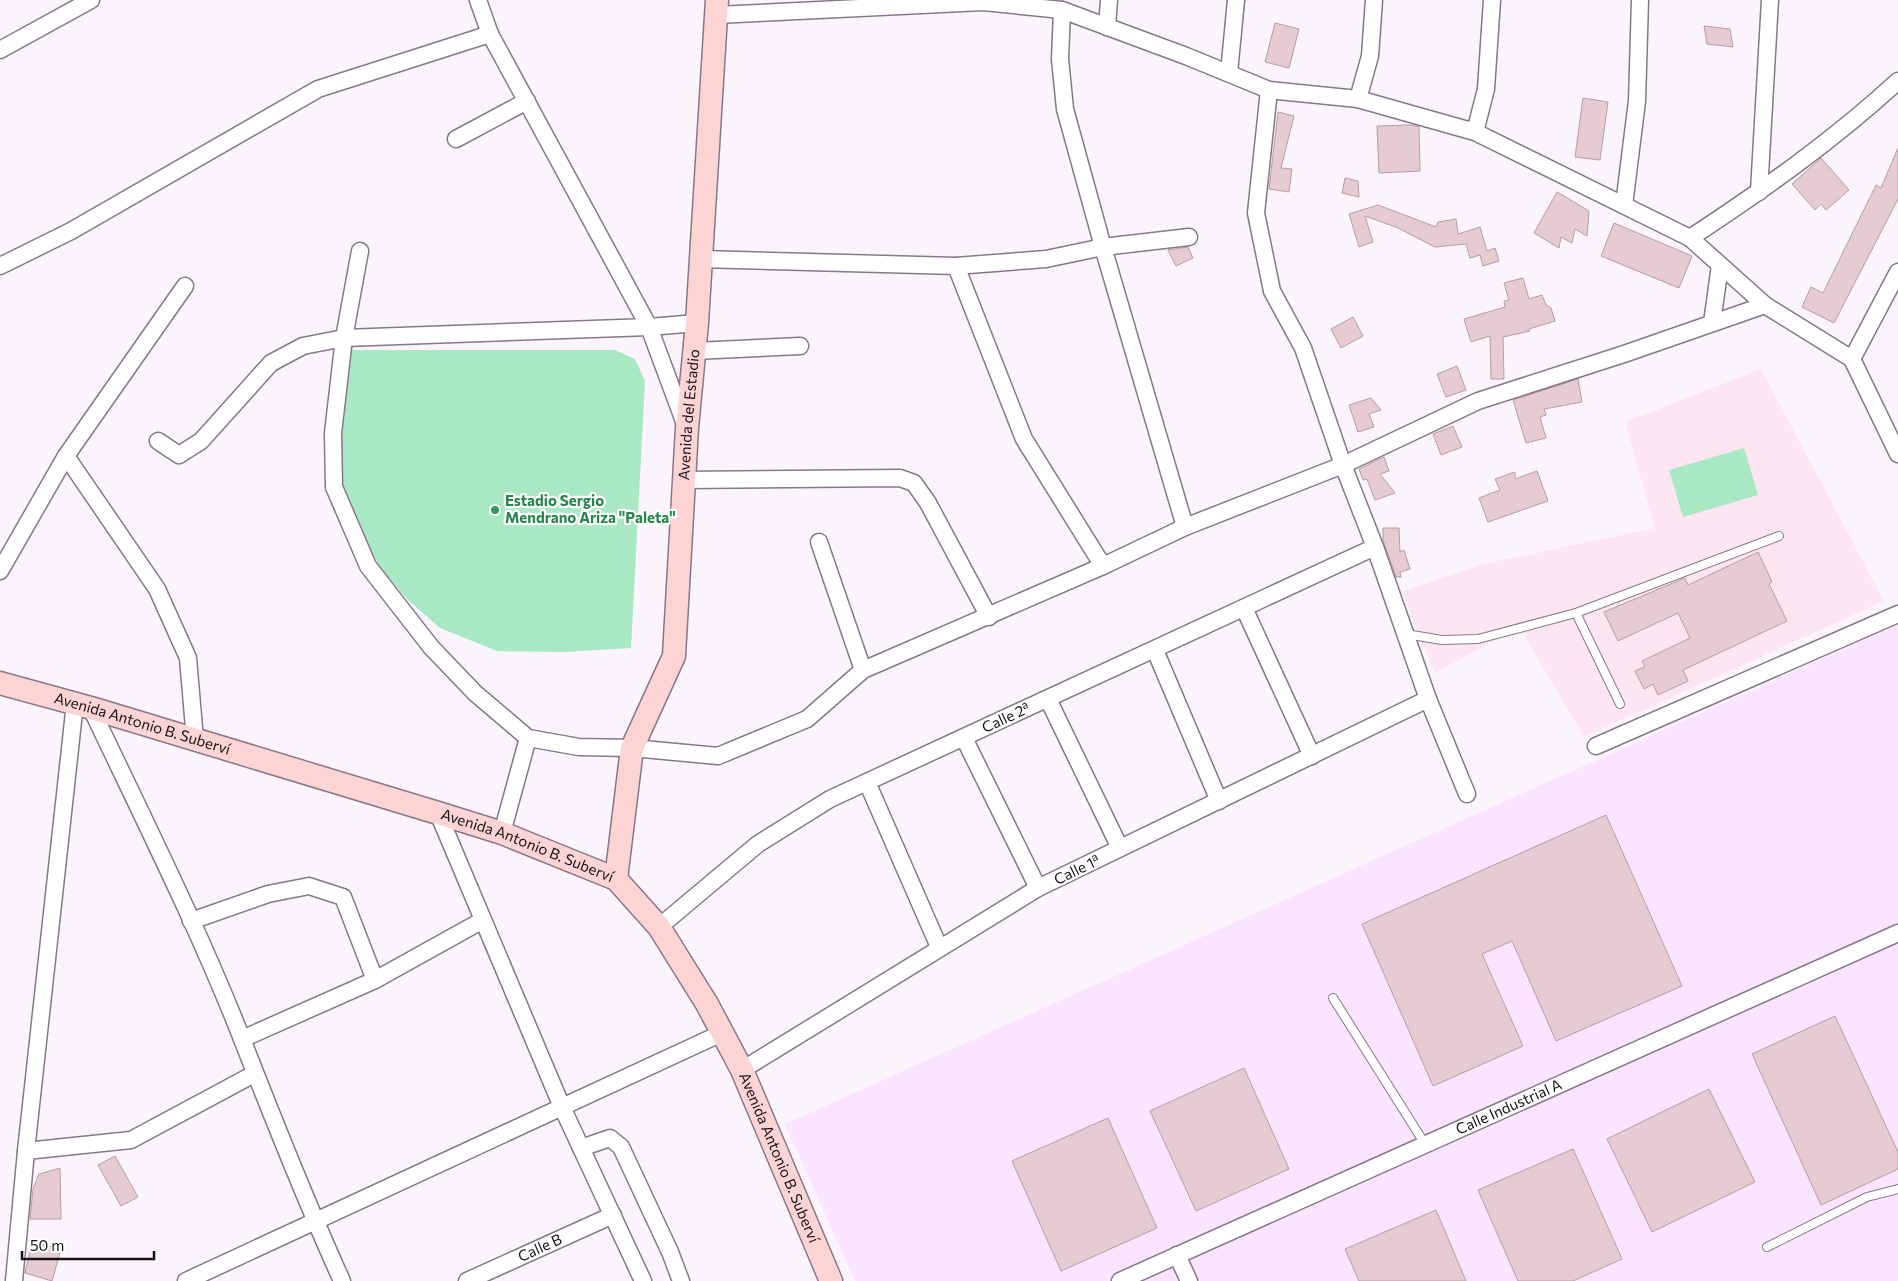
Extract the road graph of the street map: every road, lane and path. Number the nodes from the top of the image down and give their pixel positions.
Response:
1 (91, 0) edge
2 (478, 0) edge
3 (1109, 0) edge
4 (1236, 0) edge
5 (1374, 0) edge
6 (1492, 0) edge
7 (1640, 0) edge
8 (1770, 0) edge
9 (983, 1) edge
10 (858, 4) edge
11 (717, 7) edge
12 (1062, 10) junction
13 (1107, 27) junction
14 (490, 34) junction
15 (0, 50) edge
16 (1230, 73) junction
17 (1898, 81) edge
18 (1269, 90) junction
19 (1358, 99) junction
20 (527, 101) junction
21 (1475, 132) junction
22 (456, 139) dead end
23 (1759, 192) junction
24 (1624, 205) junction
25 (1189, 237) dead end
26 (1690, 238) junction
27 (1103, 247) junction
28 (360, 251) dead end
29 (701, 259) junction
30 (1, 261) edge
31 (1720, 265) junction
32 (956, 266) junction
33 (1898, 272) edge
34 (185, 286) dead end
35 (1765, 305) junction
36 (697, 323) junction
37 (1712, 323) junction
38 (649, 327) junction
39 (344, 338) junction
40 (800, 346) dead end
41 (694, 351) junction
42 (1852, 360) junction
43 (687, 428) junction
44 (158, 441) dead end
45 (1898, 454) edge
46 (66, 456) junction
47 (1343, 464) junction
48 (684, 480) junction
49 (1186, 527) junction
50 (1779, 536) dead end
51 (819, 542) dead end
52 (1376, 546) junction
53 (1103, 566) junction
54 (0, 571) edge
55 (1244, 608) junction
56 (1576, 613) junction
57 (1898, 614) edge
58 (989, 616) junction
59 (1406, 634) junction
60 (1154, 650) junction
61 (863, 670) junction
62 (0, 683) edge
63 (1048, 699) junction
64 (1428, 699) junction
65 (1620, 704) dead end
66 (83, 706) junction
67 (528, 738) junction
68 (964, 738) junction
69 (195, 740) junction
70 (1596, 746) dead end
71 (632, 748) junction
72 (1312, 756) junction
73 (867, 782) junction
74 (1467, 794) dead end
75 (1219, 801) junction
76 (438, 813) junction
77 (502, 833) junction
78 (1120, 848) junction
79 (616, 879) junction
80 (1038, 888) junction
81 (483, 920) junction
82 (191, 921) junction
83 (659, 927) junction
84 (1898, 933) edge
85 (939, 947) junction
86 (375, 980) junction
87 (1333, 998) dead end
88 (722, 1033) junction
89 (242, 1039) junction
90 (742, 1070) junction
91 (254, 1074) junction
92 (562, 1107) junction
93 (1425, 1144) junction
94 (581, 1148) junction
95 (26, 1151) junction
96 (1898, 1189) edge
97 (613, 1214) junction
98 (315, 1222) junction
99 (1767, 1247) dead end
100 (1177, 1255) junction
101 (14, 1281) edge
102 (186, 1281) edge
103 (342, 1281) edge
104 (467, 1281) edge
105 (643, 1281) edge
106 (681, 1281) edge
107 (832, 1281) edge
108 (1120, 1281) edge
109 (1189, 1281) edge

1 - 15 street
2 - 14 street
3 - 13 street
4 - 16 street
5 - 19 street
6 - 21 street
7 - 24 street
8 - 23 street
9 - 10 street
9 - 12 street
10 - 11 street
11 - 29 main road, Avenida del Estadio
12 - 13 street
12 - 27 street
13 - 16 street
14 - 20 street
14 - 30 street
16 - 18 street
17 - 23 street
18 - 19 street
18 - 47 street
19 - 21 street
20 - 22 street
20 - 38 street
21 - 24 street
23 - 26 street
24 - 26 street
25 - 27 street
26 - 31 street
27 - 32 street
27 - 49 street
28 - 39 street
29 - 32 street
29 - 36 main road, Avenida del Estadio
31 - 35 street
31 - 37 street
32 - 53 street
33 - 42 street
34 - 46 street
35 - 37 street
35 - 42 street
36 - 38 street
36 - 41 main road, Avenida del Estadio
37 - 47 street
38 - 39 street
38 - 43 street
39 - 44 street
39 - 67 street
40 - 41 street
41 - 43 main road, Avenida del Estadio
42 - 45 street
43 - 48 main road, Avenida del Estadio
46 - 54 street
46 - 69 street
47 - 49 street
47 - 52 street
48 - 58 street
48 - 71 main road, Avenida del Estadio
49 - 53 street
50 - 56 lane
51 - 61 street
52 - 55 street, Calle 2ª
52 - 59 street
53 - 58 street
55 - 60 street, Calle 2ª
55 - 72 street
56 - 59 lane
56 - 65 lane
57 - 70 street
58 - 61 street
59 - 64 street
60 - 63 street, Calle 2ª
60 - 75 street
61 - 71 street
62 - 66 main road, Avenida Antonio B. Suberví
63 - 68 street, Calle 2ª
63 - 78 street
64 - 72 street, Calle 1ª
64 - 74 street
66 - 69 main road, Avenida Antonio B. Suberví
66 - 82 street
66 - 95 street
67 - 71 street
67 - 77 street
68 - 73 street, Calle 2ª
68 - 80 street
69 - 76 main road, Avenida Antonio B. Suberví
71 - 79 main road, Avenida del Estadio
72 - 75 street, Calle 1ª
73 - 83 street, Calle 2ª
73 - 85 street
75 - 78 street, Calle 1ª
76 - 77 main road, Avenida Antonio B. Suberví
76 - 81 street
77 - 79 main road, Avenida Antonio B. Suberví
78 - 80 street, Calle 1ª
79 - 83 main road, Avenida Antonio B. Suberví
80 - 85 street, Calle 1ª
81 - 86 street
81 - 92 street
82 - 86 street
82 - 89 street
83 - 88 main road, Avenida Antonio B. Suberví
84 - 93 street, Calle Industrial A
85 - 90 street, Calle 1ª
86 - 89 street
87 - 93 lane
88 - 90 main road, Avenida Antonio B. Suberví
88 - 92 street
89 - 91 street
90 - 107 main road, Avenida Antonio B. Suberví
91 - 95 street
91 - 98 street
92 - 94 street
92 - 98 street
93 - 100 street, Calle Industrial A
94 - 97 street
94 - 106 street
95 - 101 street
96 - 99 lane
97 - 104 street, Calle B
97 - 105 street
98 - 102 street
98 - 103 street
100 - 108 street, Calle Industrial A
100 - 109 street

